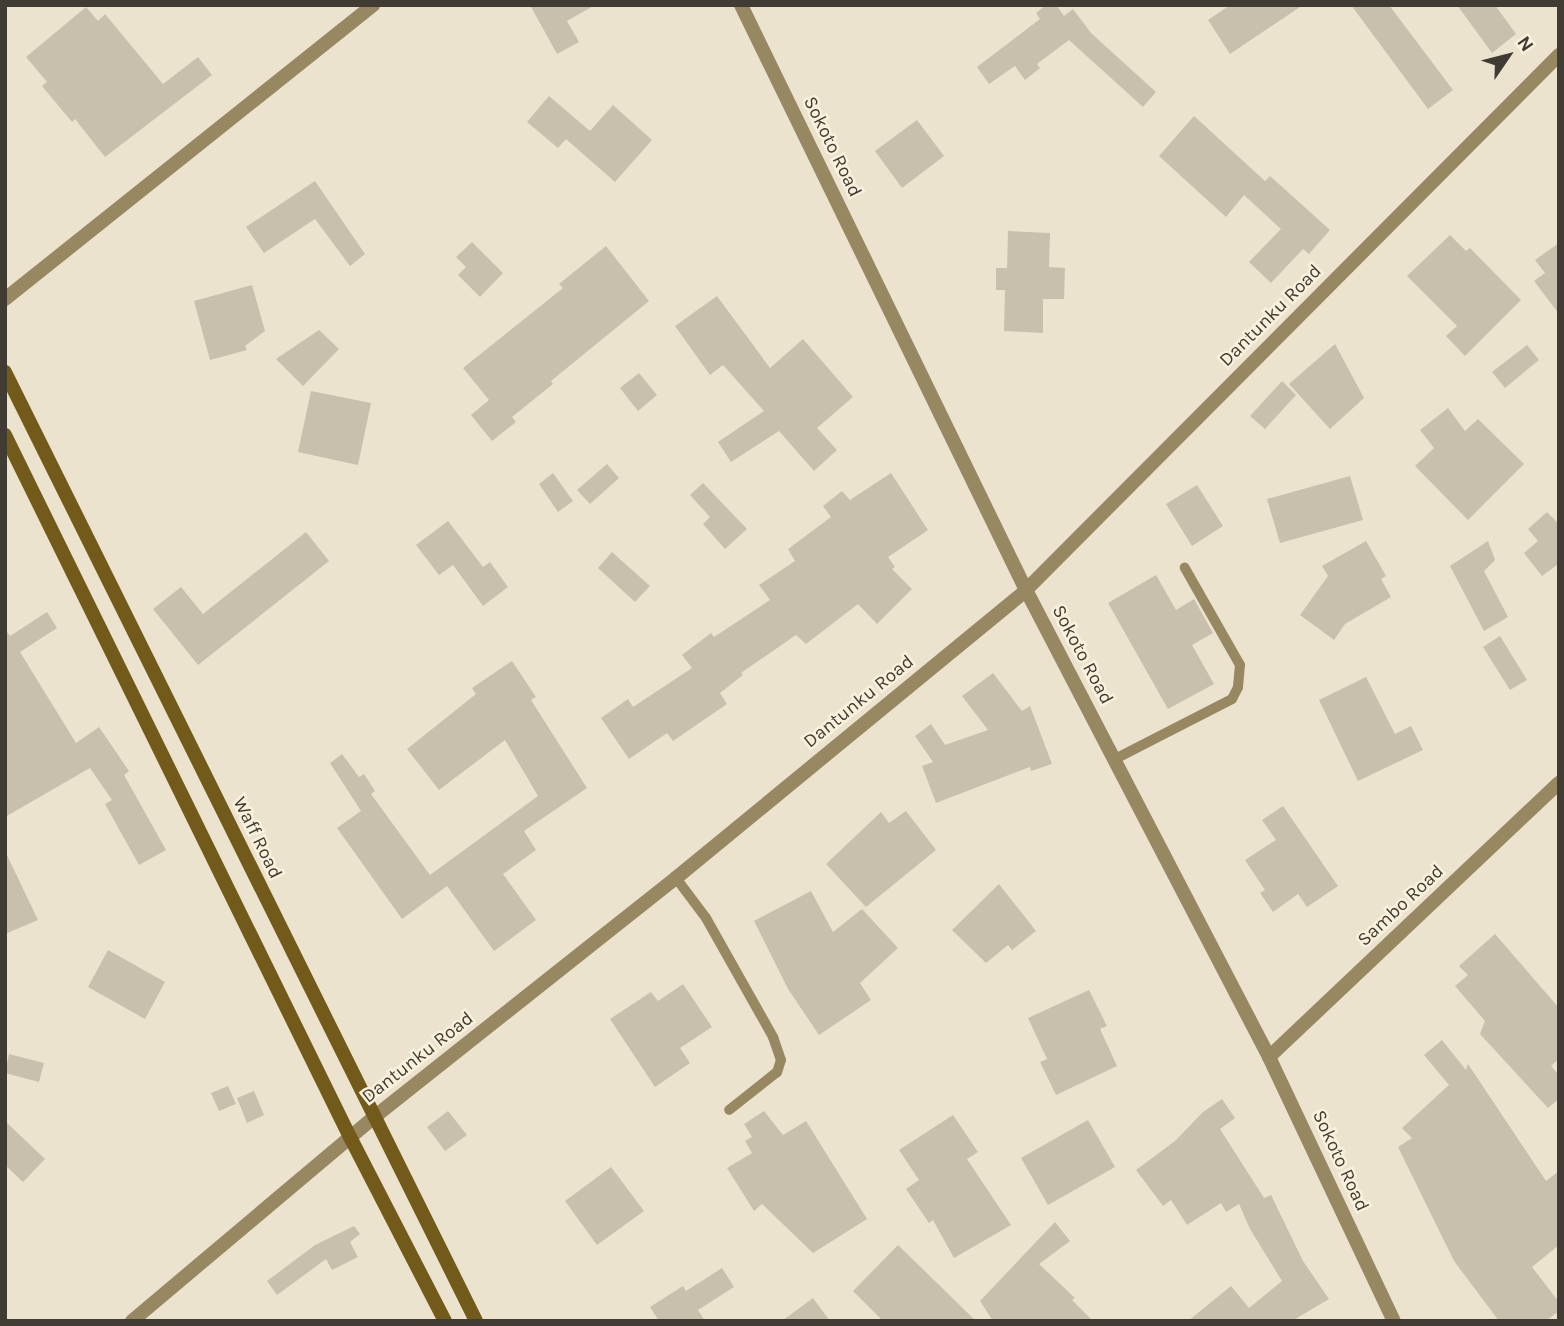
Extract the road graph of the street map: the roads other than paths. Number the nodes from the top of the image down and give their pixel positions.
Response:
1 (373, 5) edge
2 (741, 5) edge
3 (1559, 55) edge
4 (5, 299) edge
5 (5, 372) edge
6 (5, 435) edge
7 (1185, 568) dead end
8 (1026, 590) junction
9 (1115, 760) junction
10 (1559, 783) edge
11 (676, 878) junction
12 (1269, 1057) junction
13 (729, 1110) dead end
14 (373, 1118) junction
15 (350, 1137) junction
16 (132, 1321) edge
17 (445, 1321) edge
18 (476, 1321) edge
19 (1394, 1321) edge

1 - 4 street
2 - 8 street, Sokoto Road
3 - 8 street, Dantunku Road
5 - 14 street, Waff Road
6 - 15 street
7 - 9 lane
8 - 9 street, Sokoto Road
8 - 11 street, Dantunku Road
9 - 12 street, Sokoto Road
10 - 12 street, Sambo Road
11 - 13 lane
11 - 14 street, Dantunku Road
12 - 19 street, Sokoto Road
14 - 15 street, Dantunku Road
14 - 18 street, Waff Road
15 - 16 street, Dantunku Road
15 - 17 street

